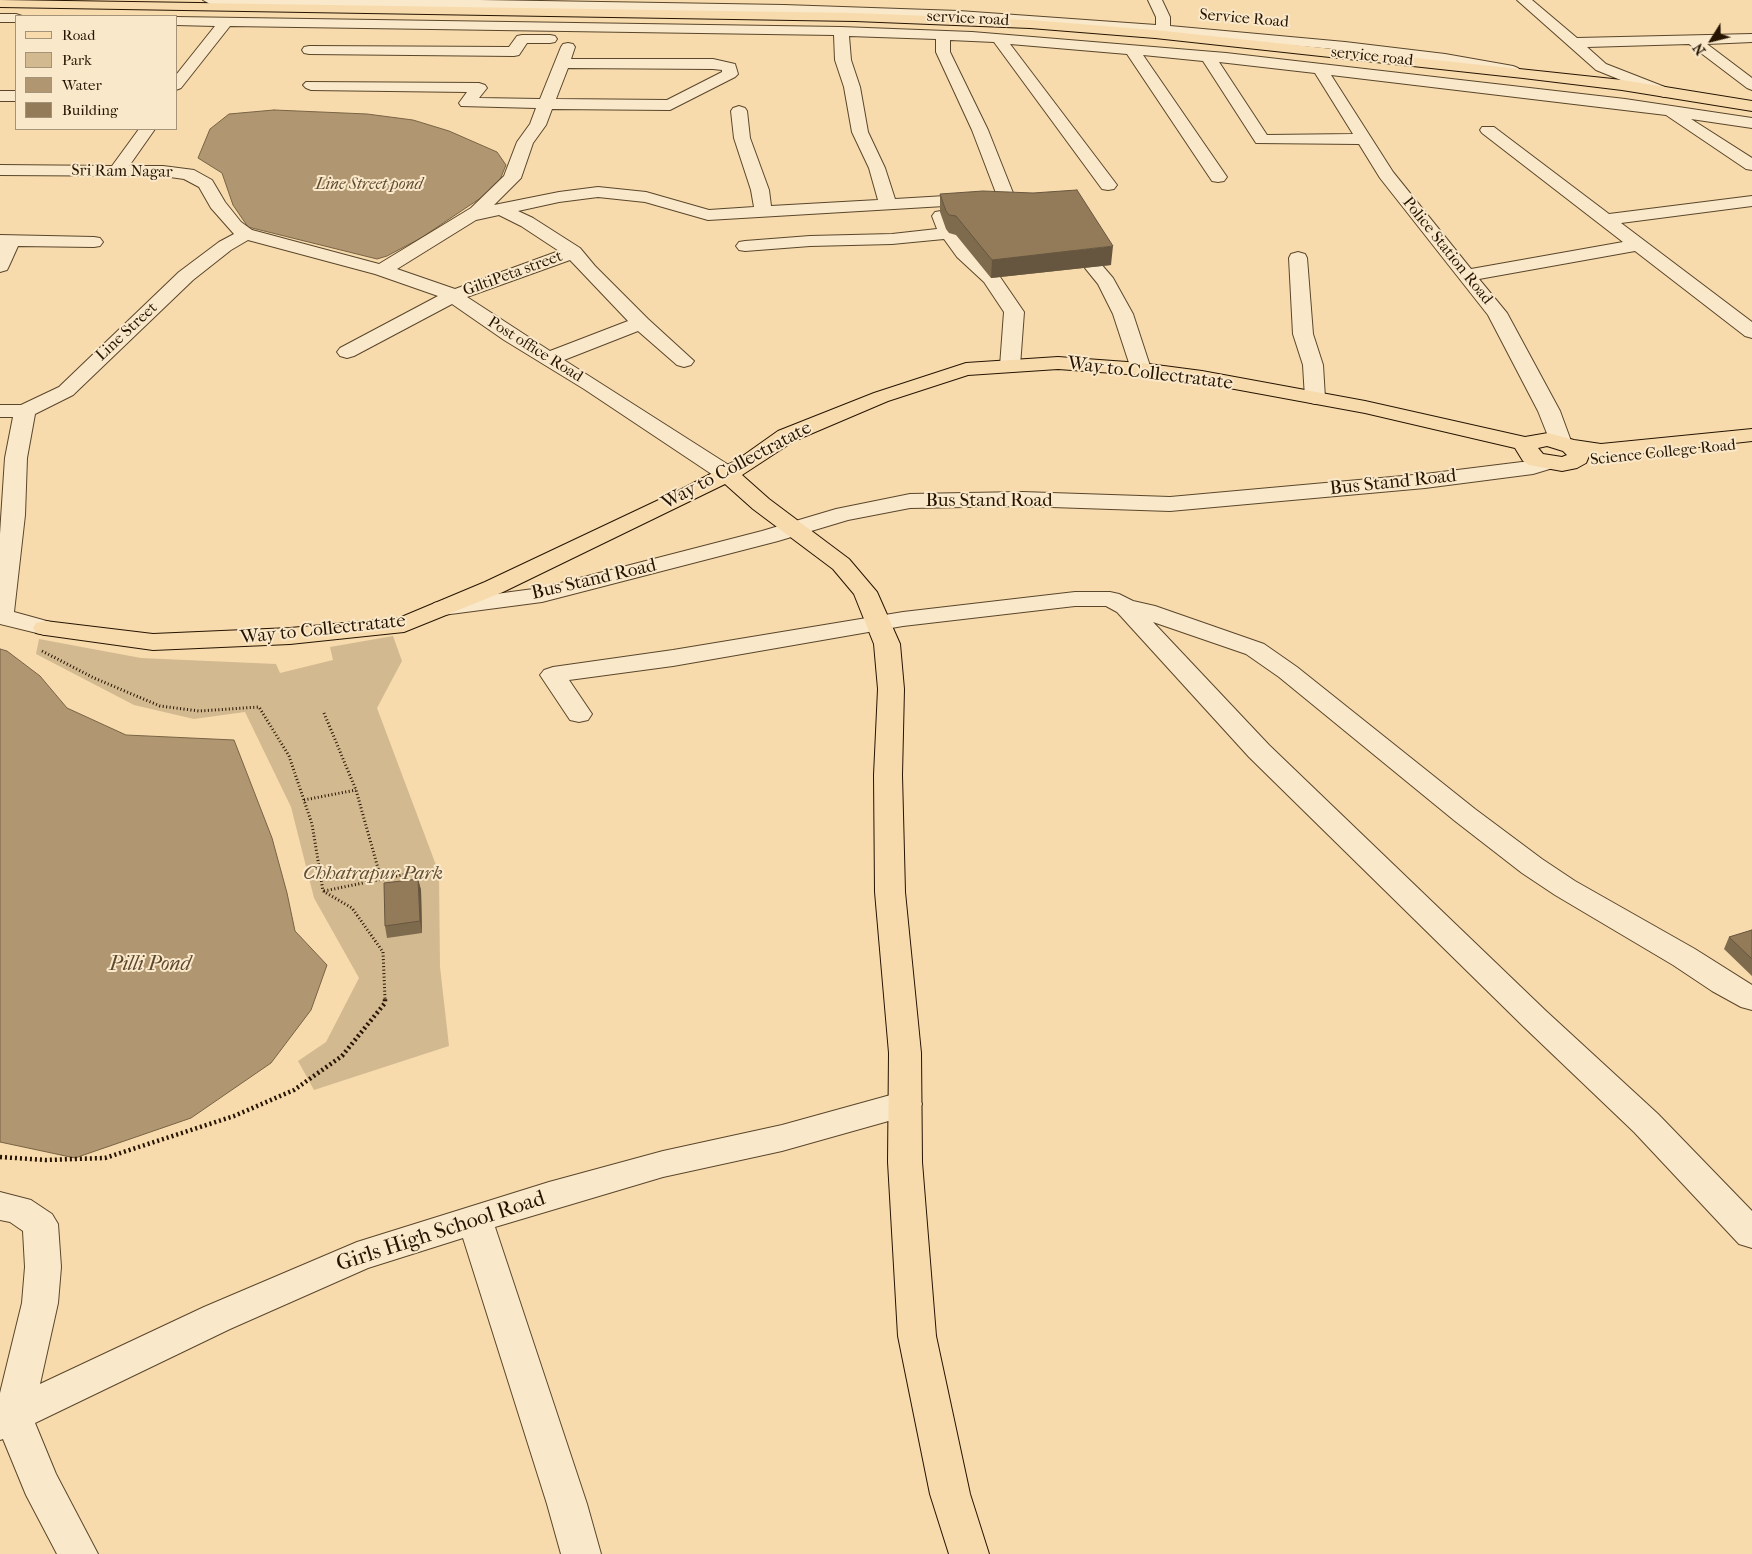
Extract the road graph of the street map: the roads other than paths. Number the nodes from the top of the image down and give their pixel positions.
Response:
1 (210, 0) edge
2 (964, 0) edge
3 (1155, 0) edge
4 (1524, 0) edge
5 (314, 1) edge
6 (435, 2) edge
7 (495, 2) edge
8 (0, 3) edge
9 (862, 6) edge
10 (0, 13) edge
11 (126, 15) edge
12 (959, 15) junction
13 (178, 16) edge
14 (0, 18) edge
15 (15, 18) edge
16 (178, 21) edge
17 (226, 22) junction
18 (1163, 30) junction
19 (841, 31) junction
20 (573, 34) junction
21 (943, 35) junction
22 (999, 38) junction
23 (1752, 38) edge
24 (1692, 40) junction
25 (1573, 43) junction
26 (1131, 49) junction
27 (310, 50) dead end
28 (1208, 56) junction
29 (562, 63) junction
30 (1601, 67) junction
31 (1320, 69) junction
32 (1523, 73) junction
33 (1562, 78) junction
34 (178, 82) edge
35 (310, 85) dead end
36 (1752, 85) edge
37 (1664, 92) junction
38 (0, 96) edge
39 (15, 96) edge
40 (544, 104) junction
41 (1752, 106) edge
42 (1666, 110) junction
43 (739, 111) dead end
44 (1752, 115) edge
45 (1752, 123) edge
46 (146, 130) edge
47 (1488, 130) dead end
48 (1364, 139) junction
49 (1752, 164) edge
50 (0, 170) edge
51 (117, 171) junction
52 (1218, 178) dead end
53 (1108, 185) dead end
54 (935, 201) junction
55 (1752, 201) edge
56 (888, 204) junction
57 (499, 210) junction
58 (763, 212) junction
59 (467, 218) junction
60 (1606, 220) junction
61 (948, 233) junction
62 (246, 234) junction
63 (6, 240) edge
64 (94, 242) dead end
65 (1638, 245) junction
66 (745, 246) dead end
67 (574, 252) junction
68 (1298, 258) dead end
69 (0, 266) edge
70 (1094, 268) edge
71 (382, 270) junction
72 (1468, 275) junction
73 (453, 296) junction
74 (641, 323) junction
75 (1752, 332) edge
76 (347, 352) dead end
77 (548, 359) junction
78 (684, 361) dead end
79 (1010, 366) junction
80 (1141, 369) junction
81 (1315, 398) junction
82 (0, 411) edge
83 (25, 411) junction
84 (1752, 435) edge
85 (1528, 444) junction
86 (1752, 444) edge
87 (1568, 449) junction
88 (1545, 463) junction
89 (727, 474) junction
90 (793, 529) junction
91 (1126, 607) junction
92 (444, 608) junction
93 (0, 616) edge
94 (879, 624) junction
95 (40, 638) joint
96 (579, 714) dead end
97 (1752, 999) edge
98 (905, 1104) junction
99 (0, 1206) edge
100 (476, 1219) junction
101 (1752, 1234) edge
102 (6, 1419) edge
103 (78, 1554) edge
104 (581, 1554) edge
105 (970, 1554) edge

1 - 5 street, Service Road
2 - 12 street
3 - 18 street
4 - 25 street
5 - 6 street, Service Road
6 - 7 street, Service Road
7 - 9 street, Service Road
8 - 32 main road
9 - 12 street, Service Road
10 - 11 main road
12 - 18 street, Service Road
13 - 44 main road
14 - 15 street
16 - 17 street, service road
17 - 20 street, service road
17 - 34 street
18 - 32 street, Service Road
19 - 20 street, service road
19 - 21 street, service road
19 - 56 street
20 - 27 street
20 - 29 street
21 - 22 street, service road
21 - 54 street
22 - 26 street, service road
22 - 53 street
23 - 24 street
24 - 25 street
24 - 36 street
25 - 30 street
26 - 28 street, service road
26 - 52 street
28 - 31 street, service road
28 - 48 street
29 - 40 street
29 - 40 street
30 - 33 street
30 - 37 street
31 - 42 street, service road
31 - 48 street, Police Station Road
32 - 33 main road
33 - 37 main road
35 - 40 street
37 - 41 main road
38 - 39 street
40 - 59 street
42 - 45 street, service road
42 - 49 street
43 - 58 street
46 - 51 street
47 - 60 street
48 - 72 street, Police Station Road
50 - 51 street, Sri Ram Nagar
51 - 62 street, Sri Ram Nagar
54 - 56 street
54 - 61 street
55 - 60 street
56 - 58 street
57 - 58 street
57 - 59 street
57 - 67 street, GiltiPeta street
59 - 71 street
60 - 65 street
61 - 66 street
61 - 79 street
62 - 71 street, Post office Road
62 - 83 street, Line Street
63 - 64 street
63 - 69 street
65 - 72 street
65 - 75 street
67 - 73 street, GiltiPeta street
67 - 74 street, GiltiPeta street
68 - 81 street
70 - 80 street
71 - 73 street, Post office Road
72 - 87 street, Police Station Road
73 - 76 street, GiltiPeta street
73 - 77 street, Post office Road
74 - 77 street
74 - 78 street, GiltiPeta street
77 - 89 street, Post office Road
79 - 80 main road, Way to Collectratate
79 - 89 main road, Way to Collectratate
80 - 81 main road, Way to Collectratate
81 - 85 main road, Way to Collectratate
82 - 83 street, Line Street
83 - 93 street
84 - 87 main road, Science College Road
85 - 87 main road, Way to Collectratate
85 - 88 main road
86 - 87 main road, Science College Road
87 - 88 main road
88 - 90 street, Bus Stand Road
89 - 90 main road, Post office Road
89 - 92 main road, Way to Collectratate
90 - 92 street, Bus Stand Road
90 - 94 main road, Post office Road
91 - 94 street
91 - 97 street
91 - 101 street
92 - 95 main road, Way to Collectratate
93 - 95 street
94 - 96 street
94 - 98 main road, Post office Road
98 - 100 street, Girls High School Road
98 - 105 main road, Post office Road
99 - 102 street
100 - 102 street, Girls High School Road
100 - 104 street
102 - 103 street

